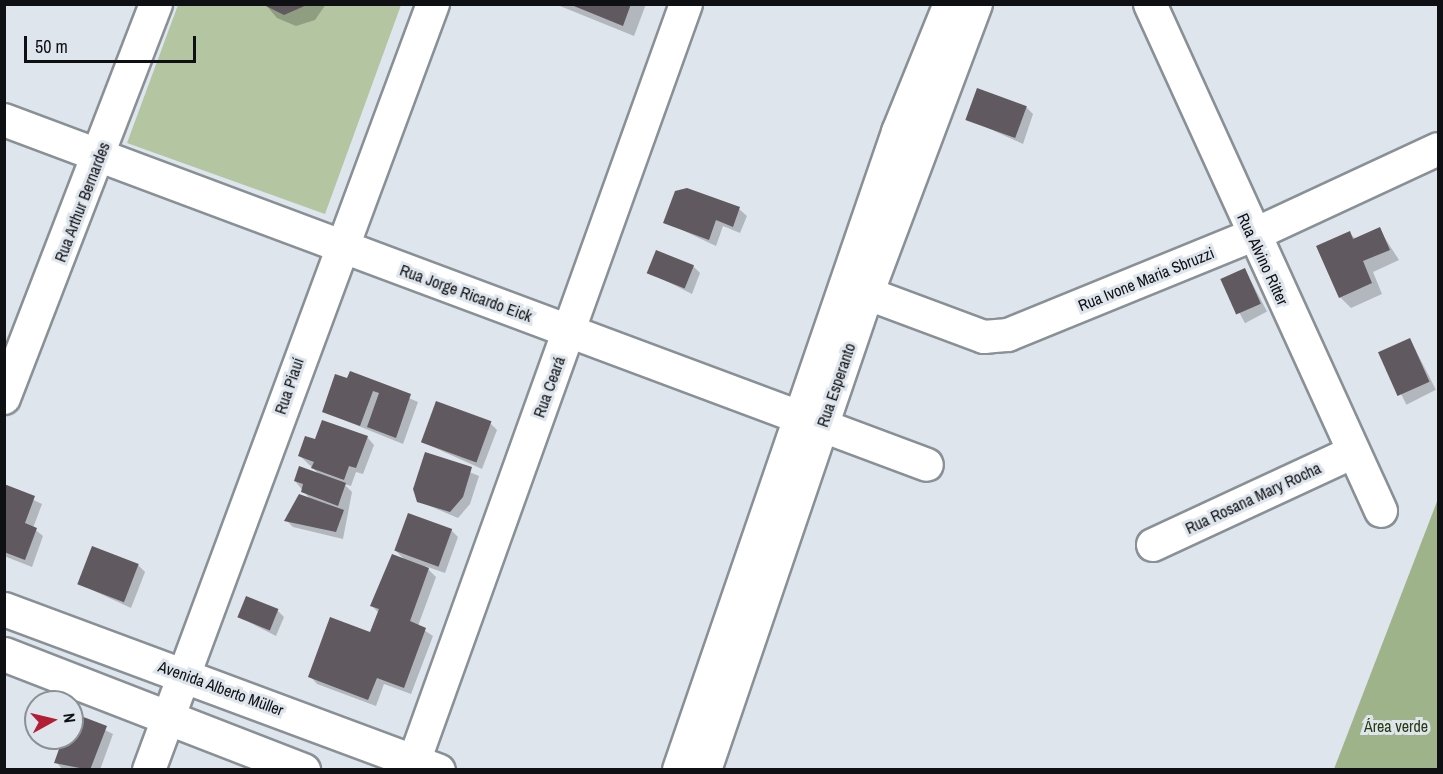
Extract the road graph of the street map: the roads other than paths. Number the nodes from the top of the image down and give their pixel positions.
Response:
1 (156, 4) edge
2 (433, 4) edge
3 (686, 4) edge
4 (951, 4) edge
5 (976, 4) edge
6 (1156, 6) edge
7 (4, 120) edge
8 (911, 136) junction
9 (1438, 149) edge
10 (100, 156) junction
11 (1251, 236) junction
12 (339, 246) junction
13 (856, 290) junction
14 (569, 331) junction
15 (4, 398) edge
16 (811, 421) junction
17 (1353, 452) junction
18 (927, 465) dead end
19 (1381, 511) dead end
20 (1154, 545) dead end
21 (4, 609) edge
22 (735, 645) junction
23 (4, 654) edge
24 (188, 675) junction
25 (170, 717) junction
26 (421, 766) edge
27 (149, 770) edge
28 (303, 770) edge
29 (679, 770) edge
30 (705, 770) edge

1 - 10 street, Rua Arthur Bernardes
2 - 12 street, Rua Piauí
3 - 14 street, Rua Ceará
4 - 8 street, Rua Esperanto
5 - 8 street, Rua Esperanto
6 - 11 street, Rua Alvino Ritter
7 - 10 street, Rua Jorge Ricardo Eick
8 - 13 street, Rua Esperanto
9 - 11 street, Rua Ivone Maria Sbruzzi
10 - 12 street, Rua Jorge Ricardo Eick
10 - 15 street, Rua Arthur Bernardes
11 - 13 street, Rua Ivone Maria Sbruzzi
11 - 17 street, Rua Alvino Ritter
12 - 14 street, Rua Jorge Ricardo Eick
12 - 24 street, Rua Piauí
13 - 16 street, Rua Esperanto
14 - 16 street, Rua Jorge Ricardo Eick
14 - 26 street, Rua Ceará
16 - 18 street, Rua Jorge Ricardo Eick
16 - 22 street, Rua Esperanto
17 - 19 street, Rua Alvino Ritter
17 - 20 street, Rua Rosana Mary Rocha
21 - 24 main road, Avenida Alberto Müller
22 - 29 street, Rua Esperanto
22 - 30 street, Rua Esperanto
23 - 25 main road
24 - 25 street, Rua Piauí
24 - 26 main road, Avenida Alberto Müller
25 - 27 street, Rua Piauí
25 - 28 main road

